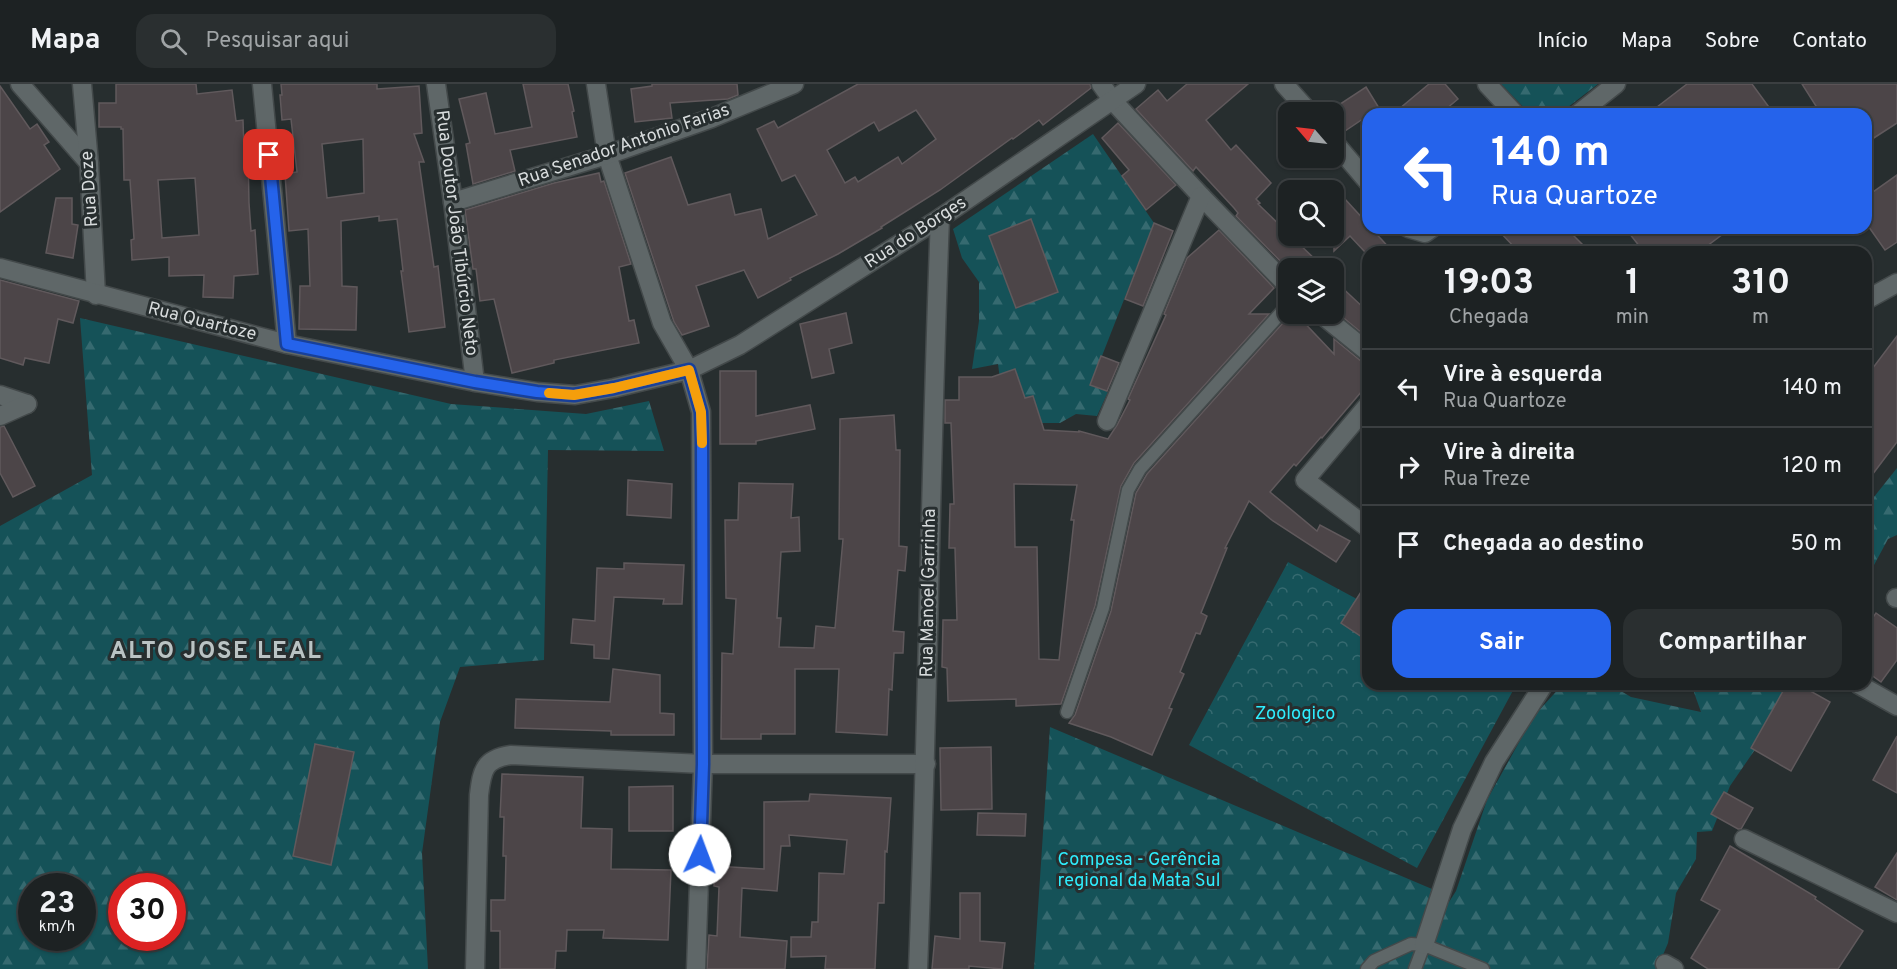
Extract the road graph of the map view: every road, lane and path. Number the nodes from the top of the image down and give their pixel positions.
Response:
1 (20, 84) edge
2 (82, 84) edge
3 (262, 84) edge
4 (436, 84) edge
5 (596, 84) edge
6 (794, 84) edge
7 (1101, 84) edge
8 (1136, 84) edge
9 (1284, 84) edge
10 (1487, 84) edge
11 (1616, 84) edge
12 (1113, 101) junction
13 (1299, 102) edge
14 (1509, 108) edge
15 (1586, 108) edge
16 (1344, 154) edge
17 (607, 155) junction
18 (89, 163) junction
19 (1362, 175) edge
20 (1201, 196) junction
21 (453, 202) junction
22 (940, 218) junction
23 (0, 268) edge
24 (1278, 276) edge
25 (1897, 283) edge
26 (96, 294) junction
27 (1872, 297) edge
28 (1278, 316) edge
29 (1333, 324) edge
30 (287, 344) junction
31 (1362, 347) edge
32 (689, 370) junction
33 (475, 382) junction
34 (0, 394) edge
35 (1362, 412) edge
36 (0, 416) edge
37 (1107, 422) dead end
38 (1362, 523) edge
39 (1540, 690) edge
40 (1869, 690) edge
41 (1897, 706) edge
42 (1067, 712) dead end
43 (703, 764) junction
44 (926, 764) junction
45 (1744, 839) dead end
46 (1897, 913) edge
47 (1424, 945) junction
48 (474, 969) edge
49 (696, 969) edge
50 (918, 969) edge
51 (1367, 969) edge
52 (1415, 969) edge
53 (1483, 969) edge

1 - 18 street
2 - 18 street, Rua Doze
3 - 30 street
4 - 21 street, Rua Doutor João Tibúrcio Neto
5 - 17 street
6 - 17 street, Rua Senador Antonio Farias
7 - 12 street
8 - 12 street, Rua do Borges
9 - 13 street
10 - 14 street
11 - 15 street
12 - 20 street
12 - 22 street, Rua do Borges
16 - 19 street
17 - 21 street, Rua Senador Antonio Farias
17 - 32 street
18 - 26 street, Rua Doze
20 - 24 street
20 - 37 street
21 - 33 street, Rua Doutor João Tibúrcio Neto
22 - 32 street, Rua do Borges
22 - 44 street, Rua Manoel Garrinha
23 - 26 street, Rua Quartoze
25 - 27 street
26 - 30 street, Rua Quartoze
28 - 42 lane
29 - 31 street
30 - 33 street, Rua Quartoze
32 - 33 street, Rua Quartoze
32 - 43 street
34 - 36 street
35 - 38 street
39 - 47 street
40 - 41 street
43 - 44 street
43 - 48 street
43 - 49 street
44 - 50 street, Rua Manoel Garrinha
45 - 46 street
47 - 51 lane
47 - 52 lane
47 - 53 lane

